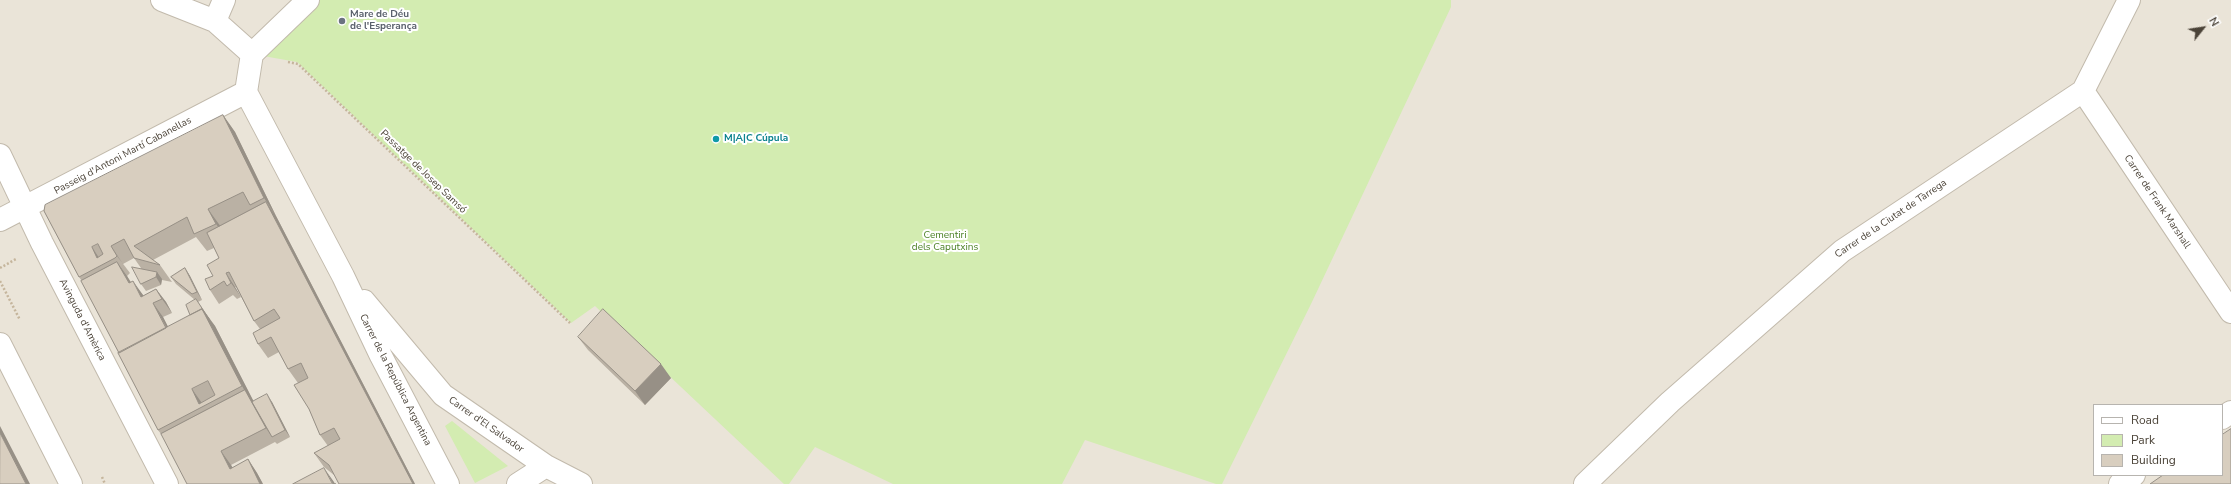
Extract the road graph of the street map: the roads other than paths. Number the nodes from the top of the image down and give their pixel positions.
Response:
1 (162, 0) edge
2 (224, 0) edge
3 (308, 0) edge
4 (2129, 0) edge
5 (215, 22) junction
6 (252, 54) junction
7 (2083, 91) junction
8 (246, 92) junction
9 (0, 155) edge
10 (25, 207) junction
11 (0, 220) edge
12 (343, 276) junction
13 (2231, 312) edge
14 (0, 344) edge
15 (546, 466) junction
16 (2132, 476) edge
17 (71, 484) edge
18 (167, 484) edge
19 (448, 484) edge
20 (518, 484) edge
21 (581, 484) edge
22 (1585, 484) edge
23 (2120, 484) edge

1 - 5 street
2 - 5 street
3 - 6 street
4 - 7 street, Carrer de la Ciutat de Tàrrega
5 - 6 street
6 - 8 street
7 - 13 street, Carrer de Frank Marshall
7 - 22 street, Carrer de la Ciutat de Tàrrega
8 - 10 street, Passeig d'Antoni Martí Cabanellas
8 - 12 street
9 - 10 street, Avinguda d'Amèrica
10 - 11 street, Passeig d'Antoni Martí Cabanellas
10 - 18 street, Avinguda d'Amèrica
12 - 15 street, Carrer d'El Salvador
12 - 19 street, Carrer de la República Argentina
14 - 17 street
15 - 20 street
15 - 21 street, Carrer d'El Salvador
16 - 23 street

